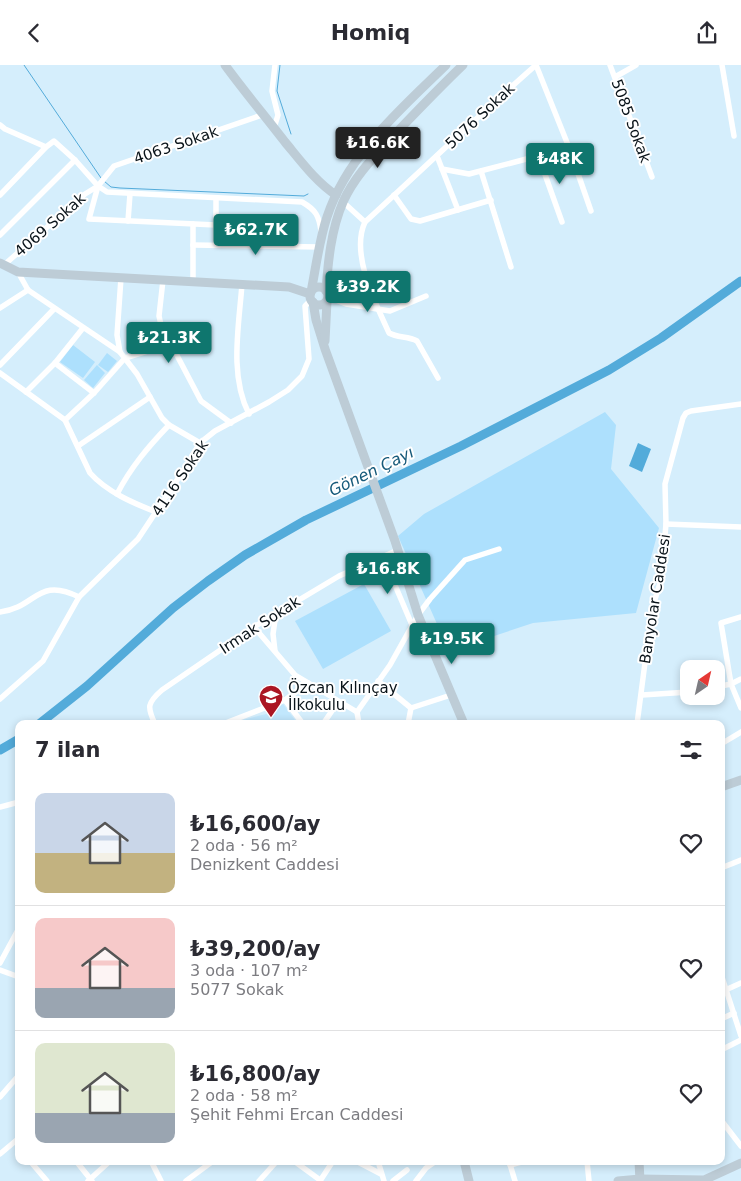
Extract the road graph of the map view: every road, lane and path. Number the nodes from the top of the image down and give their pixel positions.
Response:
1 (224, 65) edge
2 (275, 65) edge
3 (446, 65) edge
4 (463, 65) edge
5 (536, 65) edge
6 (610, 65) edge
7 (636, 65) edge
8 (722, 65) edge
9 (615, 77) junction
10 (262, 115) junction
11 (2, 127) edge
12 (274, 128) junction
13 (0, 135) edge
14 (734, 136) dead end
15 (568, 145) junction
16 (46, 147) junction
17 (538, 155) junction
18 (437, 156) junction
19 (75, 160) junction
20 (442, 169) junction
21 (481, 171) junction
22 (652, 177) dead end
23 (101, 182) junction
24 (130, 193) junction
25 (0, 195) edge
26 (336, 195) junction
27 (394, 195) junction
28 (216, 198) junction
29 (490, 200) junction
30 (343, 202) junction
31 (458, 210) junction
32 (591, 211) dead end
33 (128, 221) junction
34 (364, 222) junction
35 (562, 222) dead end
36 (193, 224) junction
37 (216, 225) junction
38 (0, 235) edge
39 (321, 244) junction
40 (193, 245) junction
41 (216, 245) junction
42 (2, 264) edge
43 (511, 267) dead end
44 (18, 272) junction
45 (121, 278) junction
46 (163, 280) junction
47 (193, 281) junction
48 (242, 284) junction
49 (28, 290) junction
50 (327, 296) junction
51 (426, 296) dead end
52 (311, 297) junction
53 (0, 308) edge
54 (54, 309) junction
55 (378, 310) junction
56 (83, 328) junction
57 (170, 344) junction
58 (325, 349) junction
59 (120, 352) junction
60 (126, 358) junction
61 (55, 363) junction
62 (0, 365) edge
63 (0, 373) edge
64 (438, 378) dead end
65 (26, 393) junction
66 (94, 393) junction
67 (150, 397) junction
68 (741, 405) edge
69 (248, 414) junction
70 (65, 420) junction
71 (231, 423) junction
72 (169, 425) junction
73 (200, 443) junction
74 (78, 446) junction
75 (117, 494) junction
76 (156, 512) junction
77 (666, 524) junction
78 (741, 527) edge
79 (499, 549) dead end
80 (398, 550) junction
81 (383, 557) junction
82 (79, 597) junction
83 (0, 612) edge
84 (276, 613) junction
85 (418, 615) junction
86 (741, 617) edge
87 (412, 625) junction
88 (254, 627) junction
89 (274, 651) junction
90 (741, 679) edge
91 (378, 681) junction
92 (308, 683) junction
93 (731, 684) junction
94 (725, 685) edge
95 (680, 693) edge
96 (451, 695) junction
97 (642, 695) junction
98 (0, 699) edge
99 (285, 700) junction
100 (338, 702) junction
101 (411, 708) junction
102 (741, 708) edge
103 (357, 712) junction
104 (153, 720) edge
105 (233, 720) edge
106 (300, 720) edge
107 (326, 720) edge
108 (358, 720) edge
109 (409, 720) edge
110 (462, 720) edge
111 (638, 720) edge
112 (741, 732) edge
113 (725, 742) edge
114 (741, 780) edge
115 (725, 786) edge
116 (15, 803) edge
117 (0, 807) edge
118 (741, 860) edge
119 (725, 867) edge
120 (15, 935) edge
121 (0, 963) edge
122 (0, 970) edge
123 (15, 976) edge
124 (741, 983) edge
125 (725, 991) edge
126 (725, 993) edge
127 (734, 1013) junction
128 (725, 1017) edge
129 (741, 1036) edge
130 (741, 1040) edge
131 (725, 1049) edge
132 (15, 1079) edge
133 (1, 1093) edge
134 (725, 1125) edge
135 (15, 1144) edge
136 (741, 1147) edge
137 (0, 1154) edge
138 (741, 1163) edge
139 (33, 1165) edge
140 (79, 1165) edge
141 (106, 1165) edge
142 (153, 1165) edge
143 (208, 1165) edge
144 (274, 1165) edge
145 (299, 1165) edge
146 (330, 1165) edge
147 (364, 1165) edge
148 (379, 1165) edge
149 (430, 1165) edge
150 (465, 1165) edge
151 (510, 1165) edge
152 (587, 1165) edge
153 (639, 1165) edge
154 (407, 1170) dead end
155 (381, 1174) junction
156 (90, 1180) edge
157 (640, 1180) edge
158 (47, 1181) edge
159 (161, 1181) edge
160 (186, 1181) edge
161 (260, 1181) edge
162 (320, 1181) edge
163 (384, 1181) edge
164 (394, 1181) edge
165 (416, 1181) edge
166 (469, 1181) edge
167 (515, 1181) edge
168 (589, 1181) edge
169 (618, 1181) edge
170 (704, 1181) edge

1 - 10 main road
2 - 12 street
3 - 26 main road
4 - 30 main road
5 - 15 street
5 - 18 street, 5076 Sokak
6 - 9 street, 5085 Sokak
7 - 9 street
8 - 14 street
9 - 22 street, 5085 Sokak
10 - 12 main road
10 - 23 street, 4063 Sokak
11 - 13 street
11 - 16 street
12 - 26 main road
15 - 17 street
15 - 32 street
16 - 19 street
16 - 25 street
17 - 21 street
17 - 35 street
18 - 20 street
18 - 27 street, 5076 Sokak
19 - 23 street
19 - 38 street
20 - 21 street
20 - 31 street
21 - 29 street
23 - 24 street
23 - 33 street
23 - 42 street, 4069 Sokak
24 - 28 street
24 - 33 street
26 - 30 street
26 - 39 main road
27 - 31 street
27 - 34 street, 5076 Sokak
28 - 37 street
28 - 39 street
29 - 31 street
29 - 43 street
30 - 34 street
30 - 50 main road
33 - 36 street
34 - 55 street
36 - 37 street
36 - 40 street
37 - 41 street
39 - 41 street
39 - 52 main road
40 - 41 street
40 - 47 street
42 - 44 main road
44 - 45 main road
44 - 49 street
45 - 46 main road
45 - 59 street
46 - 47 main road
46 - 57 street
47 - 48 main road
48 - 52 main road
48 - 69 street
49 - 53 street
49 - 54 street
50 - 52 main road
50 - 52 main road
50 - 55 street
50 - 58 main road
51 - 55 street
52 - 58 main road
52 - 69 street, 4116 Sokak
54 - 56 street
54 - 62 street
55 - 64 street
56 - 59 street
56 - 61 street
57 - 60 street
57 - 71 street
58 - 80 main road
59 - 60 street
60 - 66 street
60 - 67 street
61 - 65 street
61 - 66 street
63 - 65 street
65 - 70 street
66 - 70 street
67 - 72 street
67 - 74 street
68 - 77 street, Banyolar Caddesi
69 - 71 street, 4116 Sokak
70 - 74 street
71 - 73 street, 4116 Sokak
72 - 73 street
72 - 75 street
73 - 76 street, 4116 Sokak
74 - 75 street
75 - 76 street
76 - 82 street, 4116 Sokak
77 - 78 street
77 - 97 street, Banyolar Caddesi
79 - 85 street
80 - 81 street, Irmak Sokak
80 - 85 main road
81 - 84 street, Irmak Sokak
81 - 87 street
82 - 83 street
82 - 98 street, 4116 Sokak
84 - 88 street, Irmak Sokak
84 - 89 street
85 - 87 street
85 - 96 main road
86 - 93 street
87 - 91 street
88 - 89 street
88 - 104 street, Irmak Sokak
89 - 92 street
90 - 93 street
91 - 101 street
91 - 103 street
92 - 99 street
92 - 100 street
93 - 94 street
93 - 102 street
95 - 97 street
96 - 101 street
96 - 110 main road
97 - 111 street, Banyolar Caddesi
99 - 105 street
99 - 106 street
100 - 103 street
100 - 107 street
101 - 109 street
103 - 108 street
112 - 113 street
114 - 115 main road
116 - 117 street
118 - 119 street
120 - 121 street
122 - 123 street
124 - 125 street
126 - 127 street
127 - 128 street
127 - 129 street
130 - 131 street
132 - 133 street
134 - 136 street
135 - 137 street
138 - 170 main road
139 - 158 street
140 - 156 street
141 - 156 street
142 - 159 street
143 - 160 street
144 - 161 street
145 - 162 street
146 - 162 street
147 - 155 street
148 - 155 street
149 - 165 street
150 - 166 main road
151 - 167 street
152 - 168 street
153 - 157 main road
154 - 164 street
155 - 163 street
157 - 169 main road
157 - 170 main road

